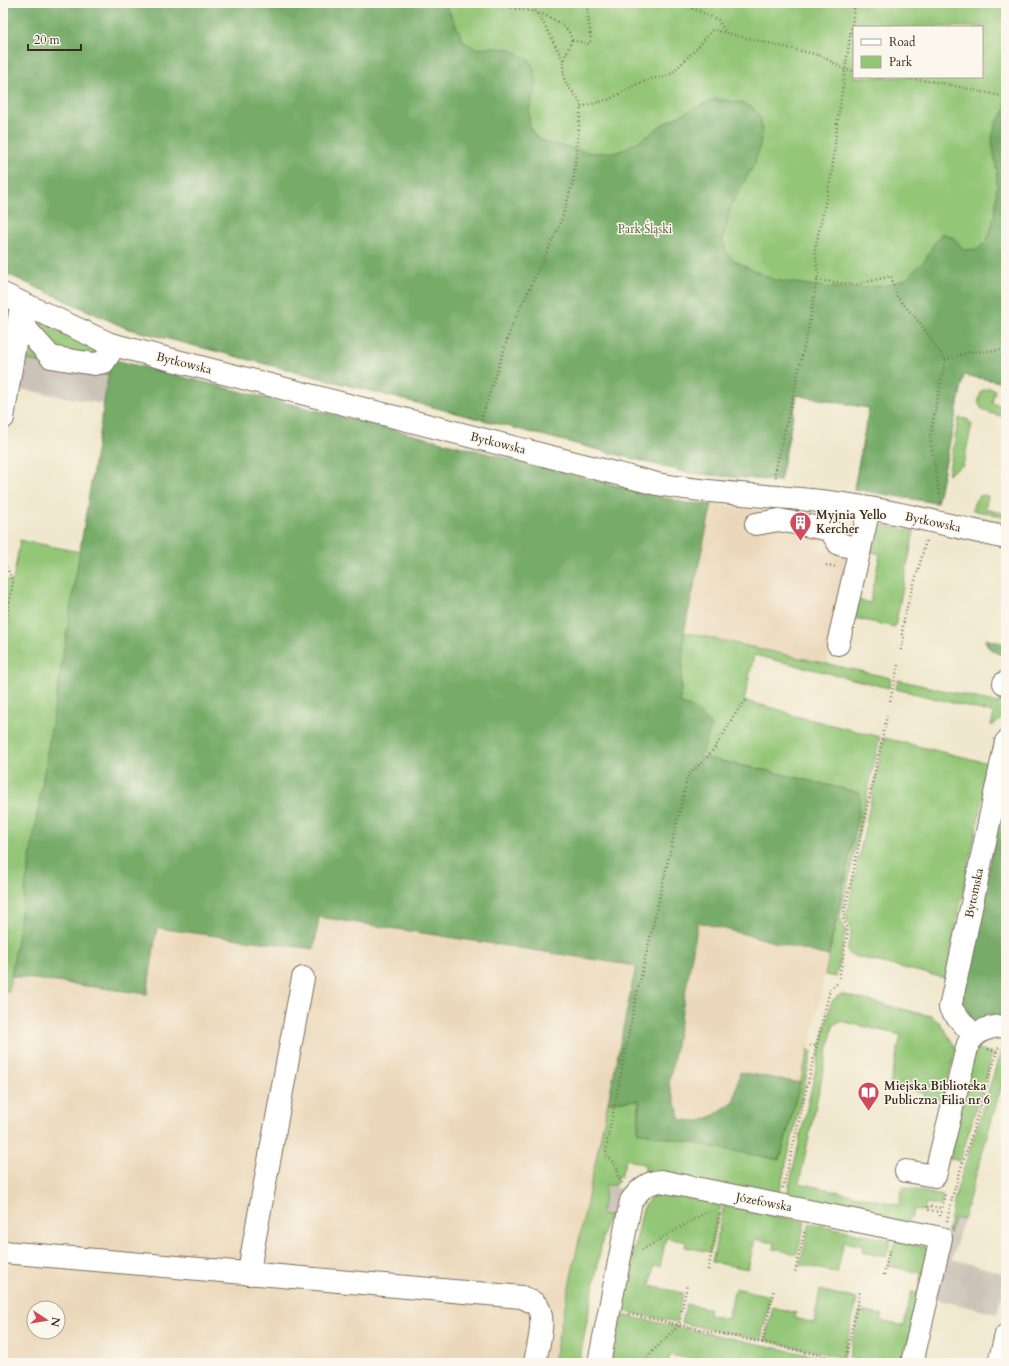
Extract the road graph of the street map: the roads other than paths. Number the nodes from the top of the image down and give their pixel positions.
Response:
1 (15, 306) edge
2 (115, 345) junction
3 (3, 418) edge
4 (869, 508) junction
5 (756, 524) dead end
6 (1006, 538) edge
7 (860, 549) junction
8 (838, 644) dead end
9 (1006, 742) edge
10 (303, 978) dead end
11 (1006, 1026) edge
12 (974, 1036) junction
13 (906, 1171) dead end
14 (3, 1252) edge
15 (249, 1274) junction
16 (1006, 1335) edge
17 (535, 1363) edge
18 (599, 1363) edge
19 (912, 1363) edge
20 (999, 1363) edge

1 - 2 street, Bytkowska
1 - 2 street
1 - 3 street
2 - 4 street, Bytkowska
4 - 6 street, Bytkowska
4 - 7 street
5 - 7 street
7 - 8 street
9 - 12 street, Bytomska
10 - 15 street
11 - 12 street
12 - 13 street
14 - 15 street
15 - 17 street
16 - 20 street
18 - 19 street, Józefowska

